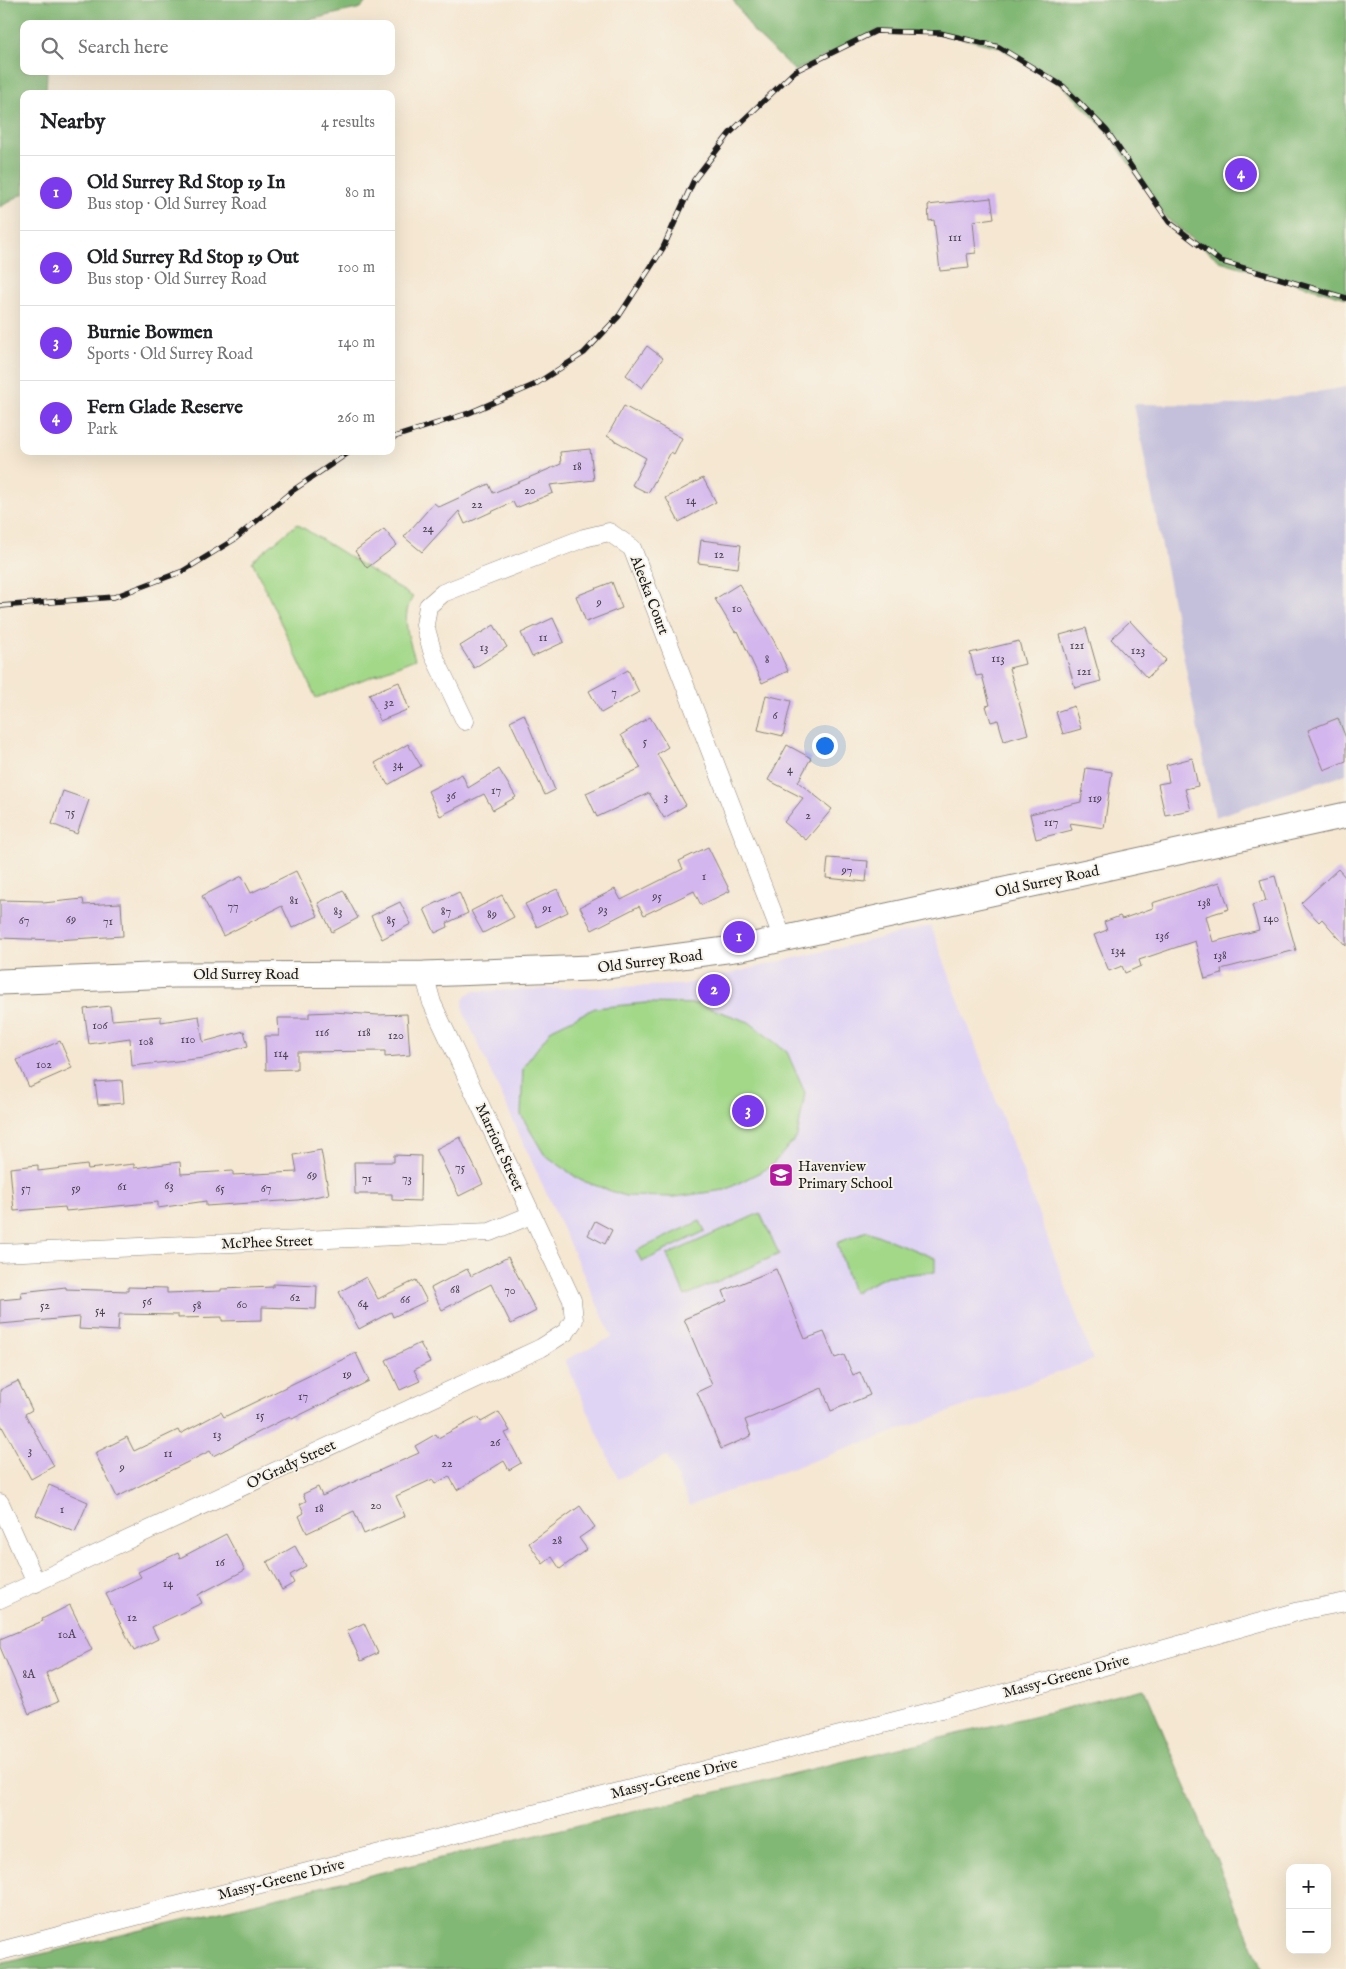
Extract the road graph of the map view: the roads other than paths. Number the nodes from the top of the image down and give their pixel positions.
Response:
1 (465, 721) dead end
2 (1346, 815) edge
3 (783, 939) junction
4 (424, 974) junction
5 (0, 982) edge
6 (531, 1215) junction
7 (0, 1253) edge
8 (574, 1320) joint
9 (0, 1504) edge
10 (36, 1583) junction
11 (0, 1599) edge
12 (1346, 1602) edge
13 (0, 1951) edge

1 - 3 street, Aleeka Court
2 - 3 main road, Old Surrey Road
3 - 4 main road, Old Surrey Road
4 - 5 main road, Old Surrey Road
4 - 6 street, Marriott Street
6 - 7 street, McPhee Street
6 - 8 street, Marriott Street
8 - 10 street, O'Grady Street
9 - 10 street
10 - 11 street, O'Grady Street
12 - 13 street, Massy-Greene Drive

